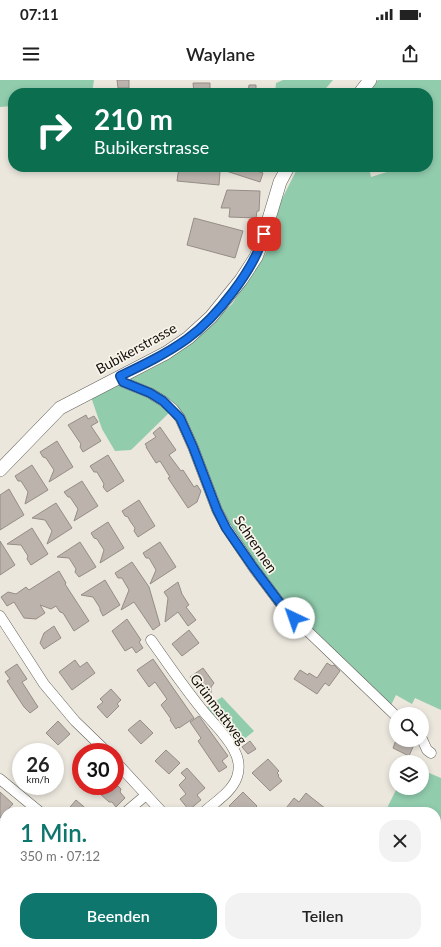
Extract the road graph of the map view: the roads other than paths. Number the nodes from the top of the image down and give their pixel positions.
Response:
1 (370, 80) edge
2 (364, 88) edge
3 (285, 172) edge
4 (120, 376) junction
5 (0, 470) edge
6 (0, 616) edge
7 (151, 640) dead end
8 (389, 709) edge
9 (98, 743) edge
10 (426, 747) edge
11 (431, 753) dead end
12 (124, 771) edge
13 (0, 779) edge
14 (146, 795) junction
15 (34, 807) edge
16 (132, 807) edge
17 (157, 807) edge
18 (210, 807) edge

1 - 2 street
3 - 4 street, Bubikerstrasse
4 - 5 street, Bubikerstrasse
4 - 8 street, Schrennen
6 - 9 street
7 - 18 street, Grünmattweg
10 - 11 street
12 - 14 street
13 - 15 street
14 - 16 street
14 - 17 street

